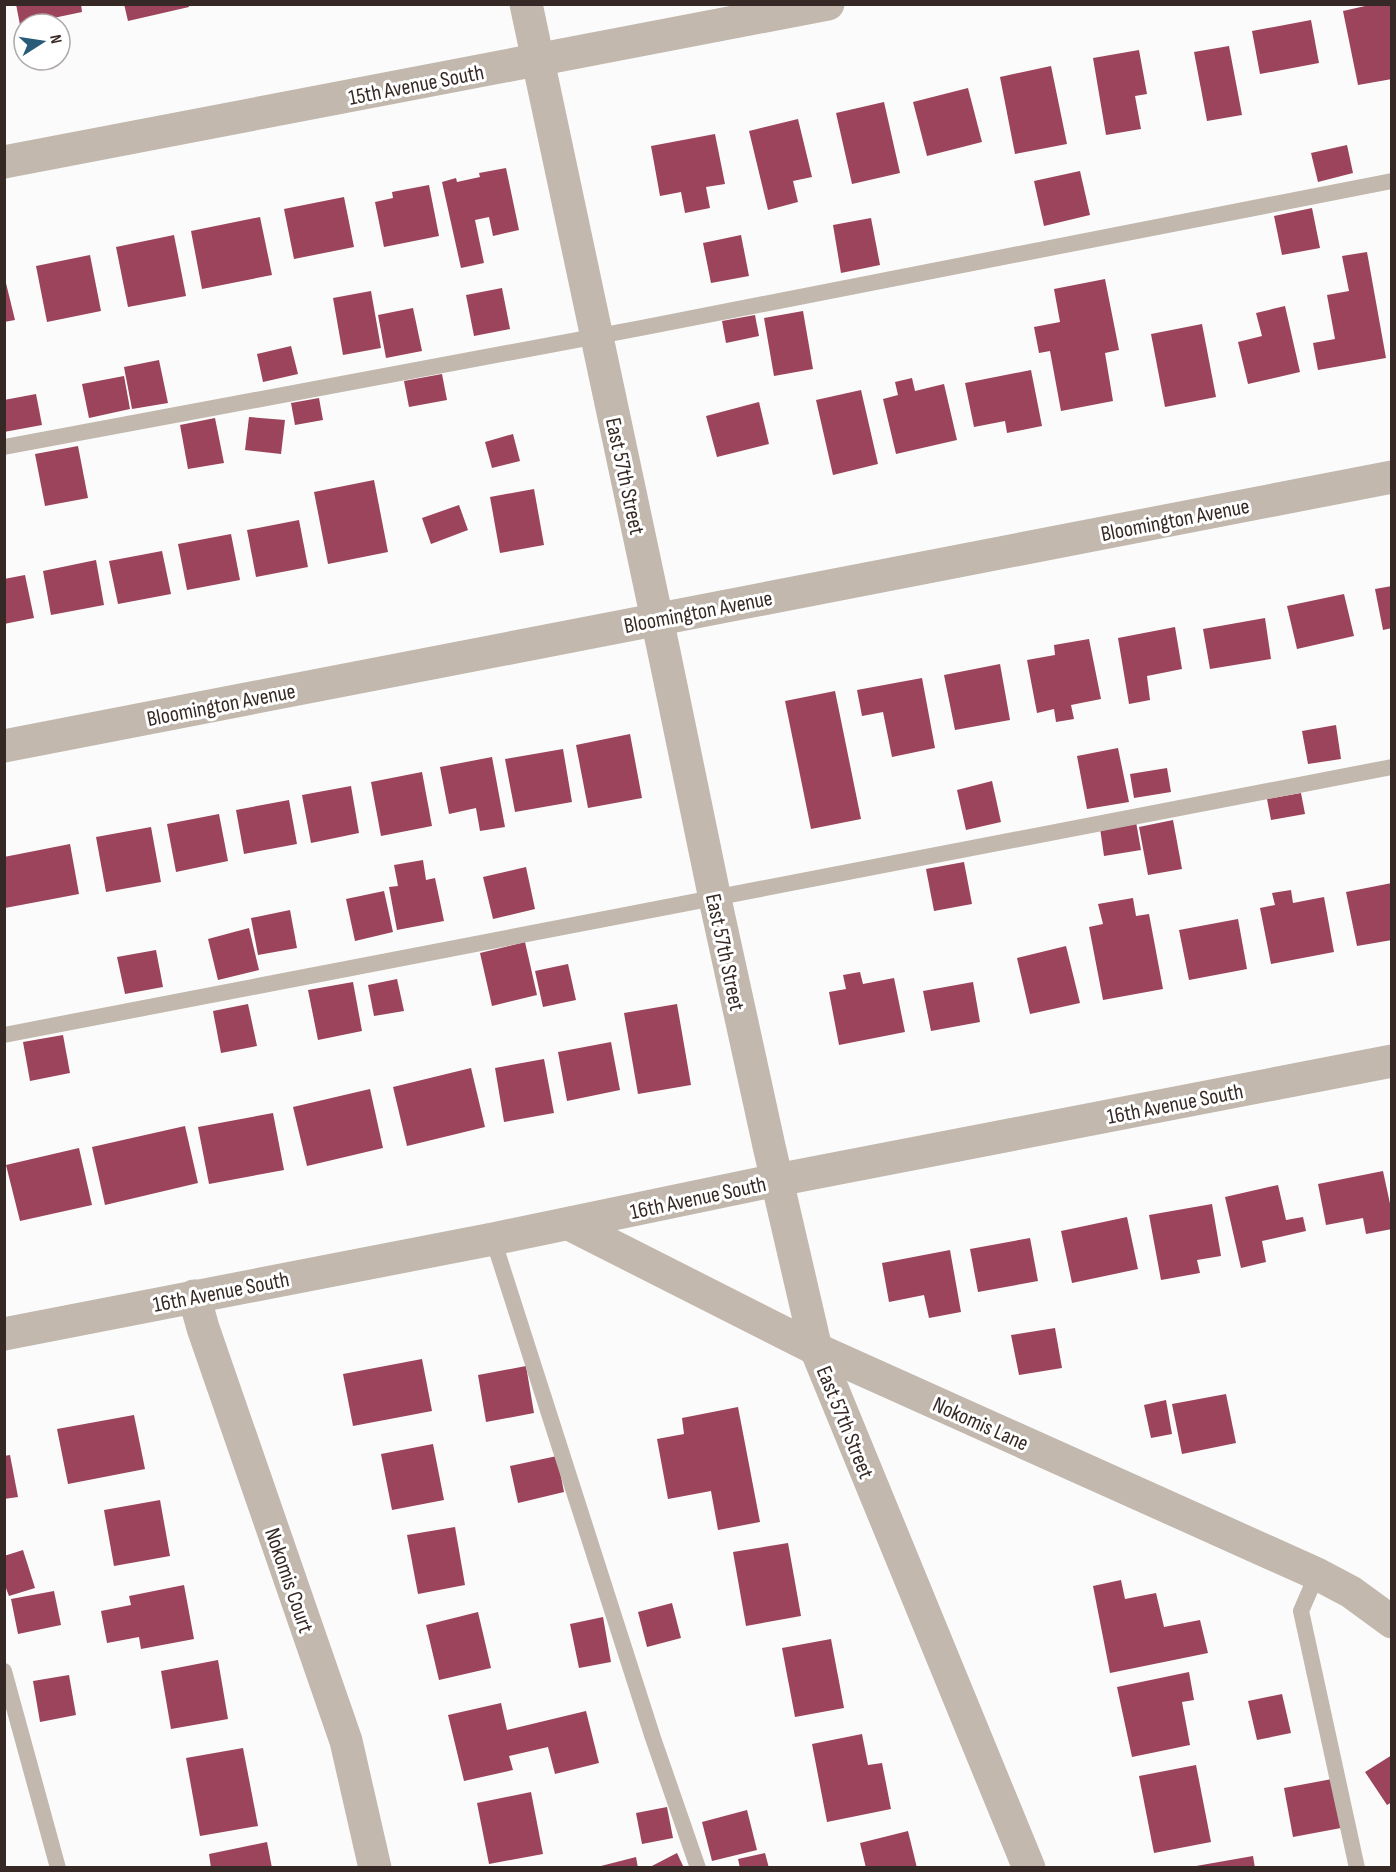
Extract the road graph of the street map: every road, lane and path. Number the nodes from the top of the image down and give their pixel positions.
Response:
1 (526, 4) edge
2 (828, 4) edge
3 (539, 60) junction
4 (4, 162) edge
5 (1392, 180) edge
6 (596, 337) junction
7 (4, 447) edge
8 (1392, 477) edge
9 (657, 620) junction
10 (4, 746) edge
11 (1392, 767) edge
12 (715, 899) junction
13 (4, 1035) edge
14 (1392, 1061) edge
15 (777, 1180) junction
16 (569, 1224) junction
17 (493, 1239) junction
18 (194, 1296) junction
19 (4, 1334) edge
20 (816, 1349) junction
21 (1317, 1574) junction
22 (1392, 1622) edge
23 (4, 1671) edge
24 (58, 1868) edge
25 (375, 1868) edge
26 (698, 1868) edge
27 (1029, 1868) edge
28 (1358, 1868) edge

1 - 3 street, East 57th Street
2 - 3 street, 15th Avenue South
3 - 4 street, 15th Avenue South
3 - 6 street, East 57th Street
5 - 6 lane
6 - 7 lane
6 - 9 street, East 57th Street
8 - 9 street, Bloomington Avenue
9 - 10 street, Bloomington Avenue
9 - 12 street, East 57th Street
11 - 12 lane
12 - 13 lane
12 - 15 street, East 57th Street
14 - 15 street, 16th Avenue South
15 - 16 street, 16th Avenue South
15 - 20 street, East 57th Street
16 - 17 street, 16th Avenue South
16 - 20 street, Nokomis Lane
17 - 18 street, 16th Avenue South
17 - 26 lane
18 - 19 street, 16th Avenue South
18 - 25 street, Nokomis Court
20 - 21 street, Nokomis Lane
20 - 27 street, East 57th Street
21 - 22 street, Nokomis Lane
21 - 28 lane
23 - 24 lane

